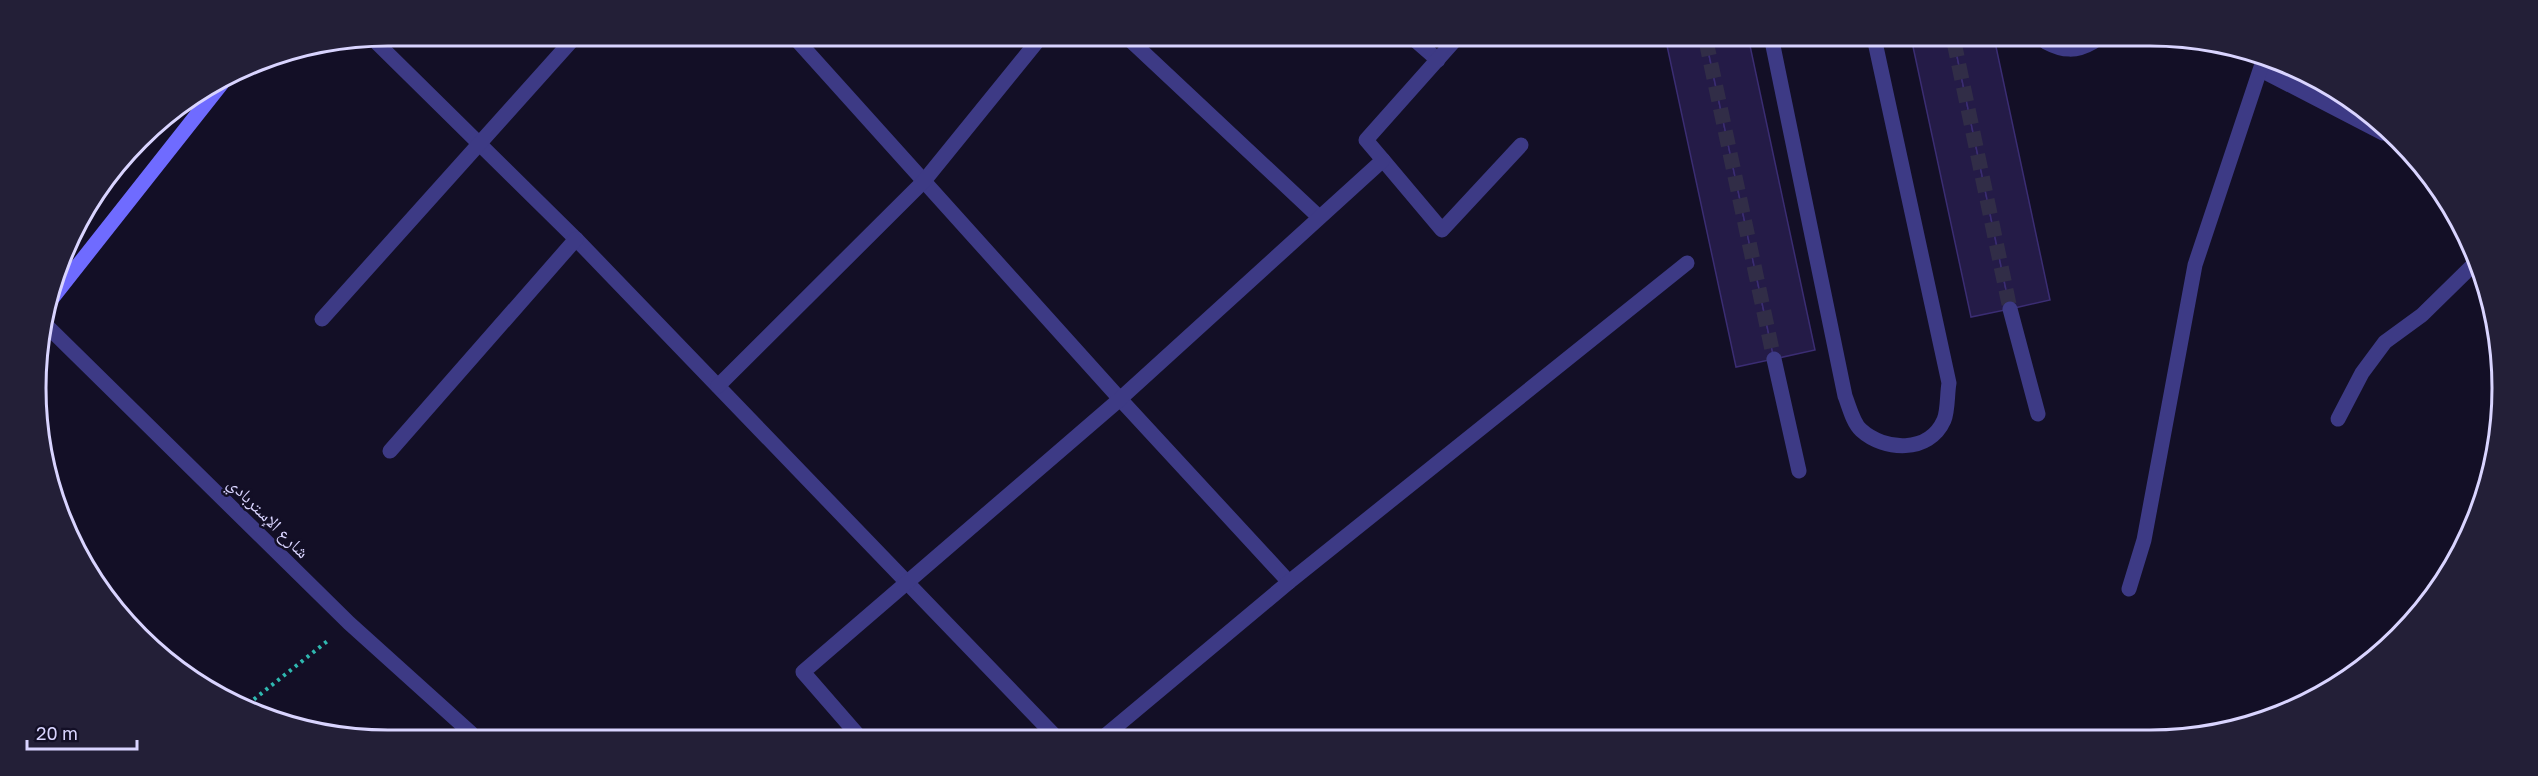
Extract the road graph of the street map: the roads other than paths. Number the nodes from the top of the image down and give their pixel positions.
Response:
1 (380, 46) edge
2 (567, 46) edge
3 (802, 46) edge
4 (1034, 46) edge
5 (1136, 46) edge
6 (1422, 46) edge
7 (1450, 46) edge
8 (1773, 46) edge
9 (1876, 46) edge
10 (2053, 46) edge
11 (2085, 46) edge
12 (1438, 60) junction
13 (2262, 65) edge
14 (2265, 67) edge
15 (211, 96) edge
16 (2365, 123) edge
17 (479, 143) junction
18 (1521, 145) dead end
19 (1383, 160) junction
20 (924, 182) junction
21 (1319, 217) junction
22 (576, 239) junction
23 (1686, 263) dead end
24 (2470, 268) edge
25 (63, 284) edge
26 (2010, 309) tunnel mouth
27 (322, 319) dead end
28 (51, 330) edge
29 (1774, 359) tunnel mouth
30 (717, 386) junction
31 (1120, 399) junction
32 (2038, 414) dead end
33 (2338, 419) dead end
34 (390, 451) dead end
35 (1799, 471) dead end
36 (907, 582) junction
37 (1289, 582) junction
38 (2129, 589) dead end
39 (467, 730) edge
40 (854, 730) edge
41 (1049, 730) edge
42 (1112, 730) edge

1 - 17 street
2 - 17 street
3 - 20 street
4 - 20 street
5 - 21 street
6 - 12 street
7 - 12 street
8 - 9 street
10 - 11 street
12 - 19 street
13 - 38 street
14 - 16 street
15 - 25 street
17 - 22 street
17 - 27 street
18 - 19 street
19 - 21 street
20 - 30 street
20 - 31 street
21 - 31 street
22 - 30 street
22 - 34 street
23 - 37 street
24 - 33 street
26 - 32 street
28 - 39 street, شارع الإستربادي
29 - 35 street
30 - 36 street
31 - 36 street
31 - 37 street
36 - 40 street
36 - 41 street
37 - 42 street

